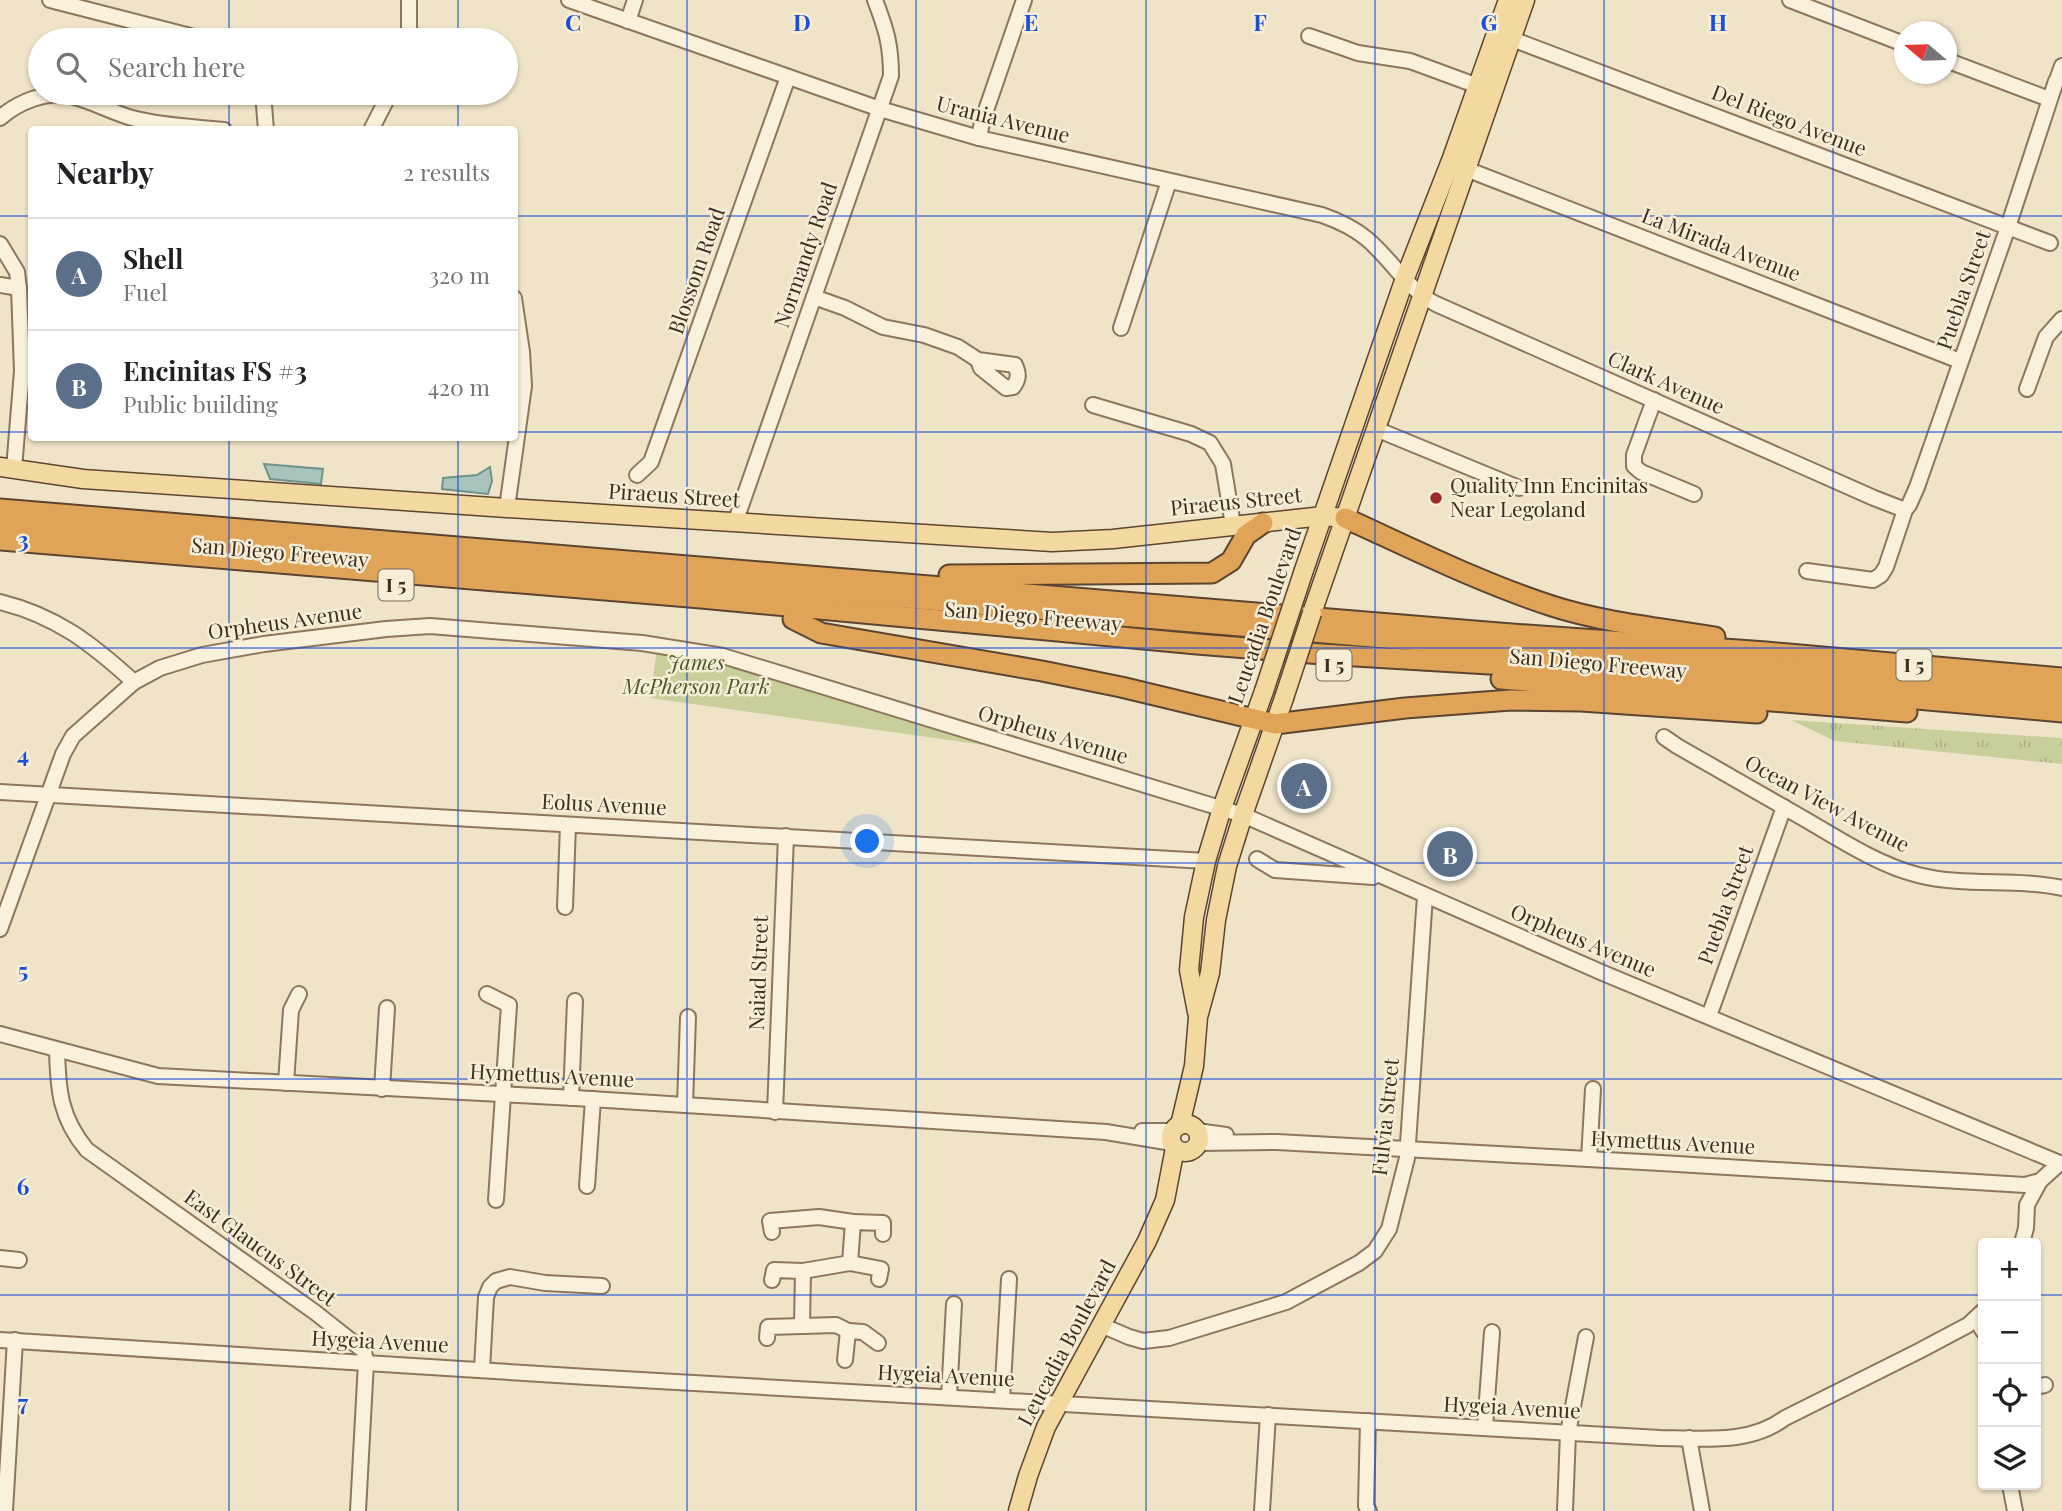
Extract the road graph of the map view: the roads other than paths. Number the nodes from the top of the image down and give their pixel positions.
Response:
1 (50, 0) edge
2 (409, 0) edge
3 (569, 0) edge
4 (635, 0) edge
5 (875, 0) edge
6 (1024, 0) edge
7 (1508, 0) edge
8 (1525, 0) edge
9 (1790, 0) edge
10 (628, 21) junction
11 (159, 28) edge
12 (409, 28) edge
13 (1309, 36) dead end
14 (1512, 39) junction
15 (1894, 40) edge
16 (1957, 64) edge
17 (2059, 75) edge
18 (788, 77) junction
19 (1478, 86) junction
20 (2049, 100) junction
21 (28, 101) edge
22 (95, 105) edge
23 (264, 105) edge
24 (384, 105) edge
25 (880, 109) junction
26 (0, 118) edge
27 (178, 126) edge
28 (266, 126) edge
29 (373, 126) edge
30 (979, 138) junction
31 (1466, 169) junction
32 (1169, 181) junction
33 (2008, 227) junction
34 (2050, 243) dead end
35 (0, 244) edge
36 (0, 285) edge
37 (1414, 287) junction
38 (19, 288) junction
39 (814, 297) junction
40 (2062, 319) edge
41 (518, 325) edge
42 (1121, 328) dead end
43 (978, 360) dead end
44 (1961, 361) junction
45 (2027, 389) dead end
46 (1654, 400) junction
47 (1093, 405) dead end
48 (518, 410) edge
49 (1376, 429) junction
50 (514, 441) edge
51 (7, 468) edge
52 (637, 475) dead end
53 (1519, 488) dead end
54 (1694, 494) dead end
55 (508, 508) junction
56 (0, 509) edge
57 (1905, 510) junction
58 (1323, 516) junction
59 (1345, 518) junction
60 (0, 522) edge
61 (735, 523) junction
62 (1263, 523) junction
63 (1233, 525) junction
64 (0, 540) edge
65 (0, 552) edge
66 (1231, 561) junction
67 (1807, 571) dead end
68 (829, 577) junction
69 (0, 603) edge
70 (793, 619) junction
71 (1766, 652) junction
72 (2062, 678) edge
73 (134, 682) junction
74 (2062, 695) edge
75 (1875, 709) junction
76 (2062, 712) edge
77 (1254, 719) junction
78 (1275, 724) junction
79 (2062, 725) edge
80 (1664, 737) dead end
81 (0, 792) edge
82 (48, 796) junction
83 (1784, 807) junction
84 (1222, 808) junction
85 (1243, 815) junction
86 (568, 825) junction
87 (786, 836) junction
88 (1258, 859) dead end
89 (1206, 861) junction
90 (1384, 878) junction
91 (2062, 888) edge
92 (1425, 896) junction
93 (565, 906) dead end
94 (0, 929) edge
95 (299, 994) dead end
96 (486, 994) dead end
97 (575, 1001) dead end
98 (387, 1008) dead end
99 (1709, 1016) junction
100 (688, 1017) dead end
101 (1198, 1017) junction
102 (0, 1034) edge
103 (57, 1050) junction
104 (286, 1083) junction
105 (382, 1088) junction
106 (1592, 1089) dead end
107 (502, 1094) junction
108 (571, 1098) junction
109 (593, 1099) junction
110 (685, 1105) junction
111 (775, 1112) junction
112 (1185, 1137) junction
113 (1407, 1149) junction
114 (1589, 1159) junction
115 (2061, 1164) edge
116 (2040, 1181) junction
117 (587, 1186) dead end
118 (496, 1200) dead end
119 (853, 1222) junction
120 (772, 1232) dead end
121 (883, 1234) dead end
122 (2023, 1238) edge
123 (0, 1258) edge
124 (19, 1260) dead end
125 (850, 1263) junction
126 (803, 1271) junction
127 (879, 1279) dead end
128 (1009, 1279) dead end
129 (772, 1280) dead end
130 (602, 1286) dead end
131 (954, 1304) dead end
132 (1978, 1322) edge
133 (1101, 1325) junction
134 (802, 1326) junction
135 (848, 1331) junction
136 (1492, 1332) dead end
137 (1586, 1337) dead end
138 (767, 1338) dead end
139 (7, 1340) edge
140 (878, 1343) dead end
141 (845, 1360) dead end
142 (366, 1362) junction
143 (482, 1369) junction
144 (949, 1397) junction
145 (1002, 1400) junction
146 (1058, 1403) junction
147 (1268, 1415) junction
148 (1368, 1421) junction
149 (1485, 1427) junction
150 (1568, 1433) junction
151 (1689, 1438) junction
152 (2012, 1490) edge
153 (5, 1511) edge
154 (358, 1511) edge
155 (1018, 1511) edge
156 (1262, 1511) edge
157 (1369, 1511) edge
158 (1565, 1511) edge
159 (1702, 1511) edge
160 (2015, 1511) edge

1 - 11 street
2 - 12 street
3 - 10 street, Urania Avenue
4 - 10 street
5 - 25 street, Normandy Road
6 - 30 street
7 - 19 main road, Leucadia Boulevard
8 - 14 main road, Leucadia Boulevard
9 - 15 street
10 - 18 street, Urania Avenue
13 - 19 street
14 - 31 main road, Leucadia Boulevard
14 - 33 street, Del Riego Avenue
16 - 20 street
17 - 20 street, Puebla Street
18 - 25 street, Urania Avenue
18 - 52 street, Blossom Road
19 - 37 main road, Leucadia Boulevard
20 - 33 street, Puebla Street
21 - 26 street
22 - 27 street
23 - 28 street
24 - 29 street
25 - 30 street, Urania Avenue
25 - 39 street, Normandy Road
30 - 32 street, Urania Avenue
31 - 37 main road, Leucadia Boulevard
31 - 44 street, La Mirada Avenue
32 - 37 street, Urania Avenue
32 - 42 street
33 - 34 street, Del Riego Avenue
33 - 44 street, Puebla Street
35 - 38 street
36 - 38 street
37 - 46 street, Clark Avenue
37 - 49 main road, Leucadia Boulevard
37 - 58 main road, Leucadia Boulevard
38 - 51 street
39 - 43 street
39 - 61 street, Normandy Road
40 - 45 street
41 - 48 street
44 - 57 street, Puebla Street
46 - 54 street
46 - 57 street, Clark Avenue
47 - 63 street
49 - 53 street
49 - 59 main road, Leucadia Boulevard
50 - 55 street
51 - 55 main road, Piraeus Street
55 - 61 main road, Piraeus Street
56 - 68 highway, San Diego Freeway / I 5
57 - 67 street, Puebla Street
58 - 59 main road, Piraeus Street
58 - 62 main road, Piraeus Street
58 - 77 main road, Leucadia Boulevard, bridge
59 - 71 highway
59 - 78 main road, Leucadia Boulevard, bridge
60 - 74 highway
61 - 63 main road, Piraeus Street
62 - 63 main road, Piraeus Street
62 - 66 highway
63 - 66 highway
64 - 76 highway
65 - 70 highway, San Diego Freeway / I 5
66 - 68 highway
68 - 71 highway, San Diego Freeway / I 5
69 - 73 street
70 - 75 highway, San Diego Freeway / I 5
70 - 77 highway
71 - 72 highway, San Diego Freeway / I 5
73 - 82 street
73 - 84 street, Orpheus Avenue
75 - 78 highway
75 - 79 highway, San Diego Freeway / I 5
77 - 78 highway
77 - 84 main road, Leucadia Boulevard
78 - 85 main road, Leucadia Boulevard
80 - 83 street, Ocean View Avenue
81 - 82 street, Eolus Avenue
82 - 86 street, Eolus Avenue
82 - 94 street
83 - 91 street, Ocean View Avenue
83 - 99 street, Puebla Street
84 - 85 street, Orpheus Avenue
84 - 89 main road, Leucadia Boulevard
85 - 90 street, Orpheus Avenue
85 - 101 main road, Leucadia Boulevard
86 - 87 street, Eolus Avenue
86 - 93 street
87 - 89 street, Eolus Avenue
87 - 111 street, Naiad Street
88 - 90 street
89 - 101 main road, Leucadia Boulevard
90 - 92 street, Orpheus Avenue
92 - 99 street, Orpheus Avenue
92 - 113 street, Fulvia Street
95 - 104 street
96 - 107 street
97 - 108 street
98 - 105 street
99 - 115 street, Orpheus Avenue
100 - 110 street
101 - 112 main road, Leucadia Boulevard
102 - 103 street, Hymettus Avenue
103 - 104 street, Hymettus Avenue
103 - 142 street, East Glaucus Street
104 - 105 street, Hymettus Avenue
105 - 107 street, Hymettus Avenue
106 - 114 street
107 - 108 street, Hymettus Avenue
107 - 118 street
108 - 109 street, Hymettus Avenue
109 - 110 street, Hymettus Avenue
109 - 117 street
110 - 111 street, Hymettus Avenue
111 - 112 street, Hymettus Avenue
112 - 113 street, Hymettus Avenue
112 - 133 main road, Leucadia Boulevard
113 - 114 street, Hymettus Avenue
113 - 133 street, Fulvia Street
114 - 116 street, Hymettus Avenue
115 - 116 street
116 - 122 street
119 - 120 street
119 - 121 street
119 - 125 street
123 - 124 street
125 - 126 street
125 - 127 street
126 - 129 street
126 - 134 street
128 - 145 street
130 - 143 street
131 - 144 street
132 - 151 street, Hygeia Avenue
133 - 146 main road, Leucadia Boulevard
134 - 135 street
134 - 138 street
135 - 140 street
135 - 141 street
136 - 149 street
137 - 150 street
139 - 142 street, Hygeia Avenue
139 - 153 street
142 - 143 street, Hygeia Avenue
142 - 154 street
143 - 144 street, Hygeia Avenue
144 - 145 street, Hygeia Avenue
145 - 146 street, Hygeia Avenue
146 - 147 street, Hygeia Avenue
146 - 155 main road, Leucadia Boulevard
147 - 148 street, Hygeia Avenue
147 - 156 street
148 - 149 street, Hygeia Avenue
148 - 157 street
149 - 150 street, Hygeia Avenue
150 - 151 street, Hygeia Avenue
150 - 158 street
151 - 159 street
152 - 160 street

